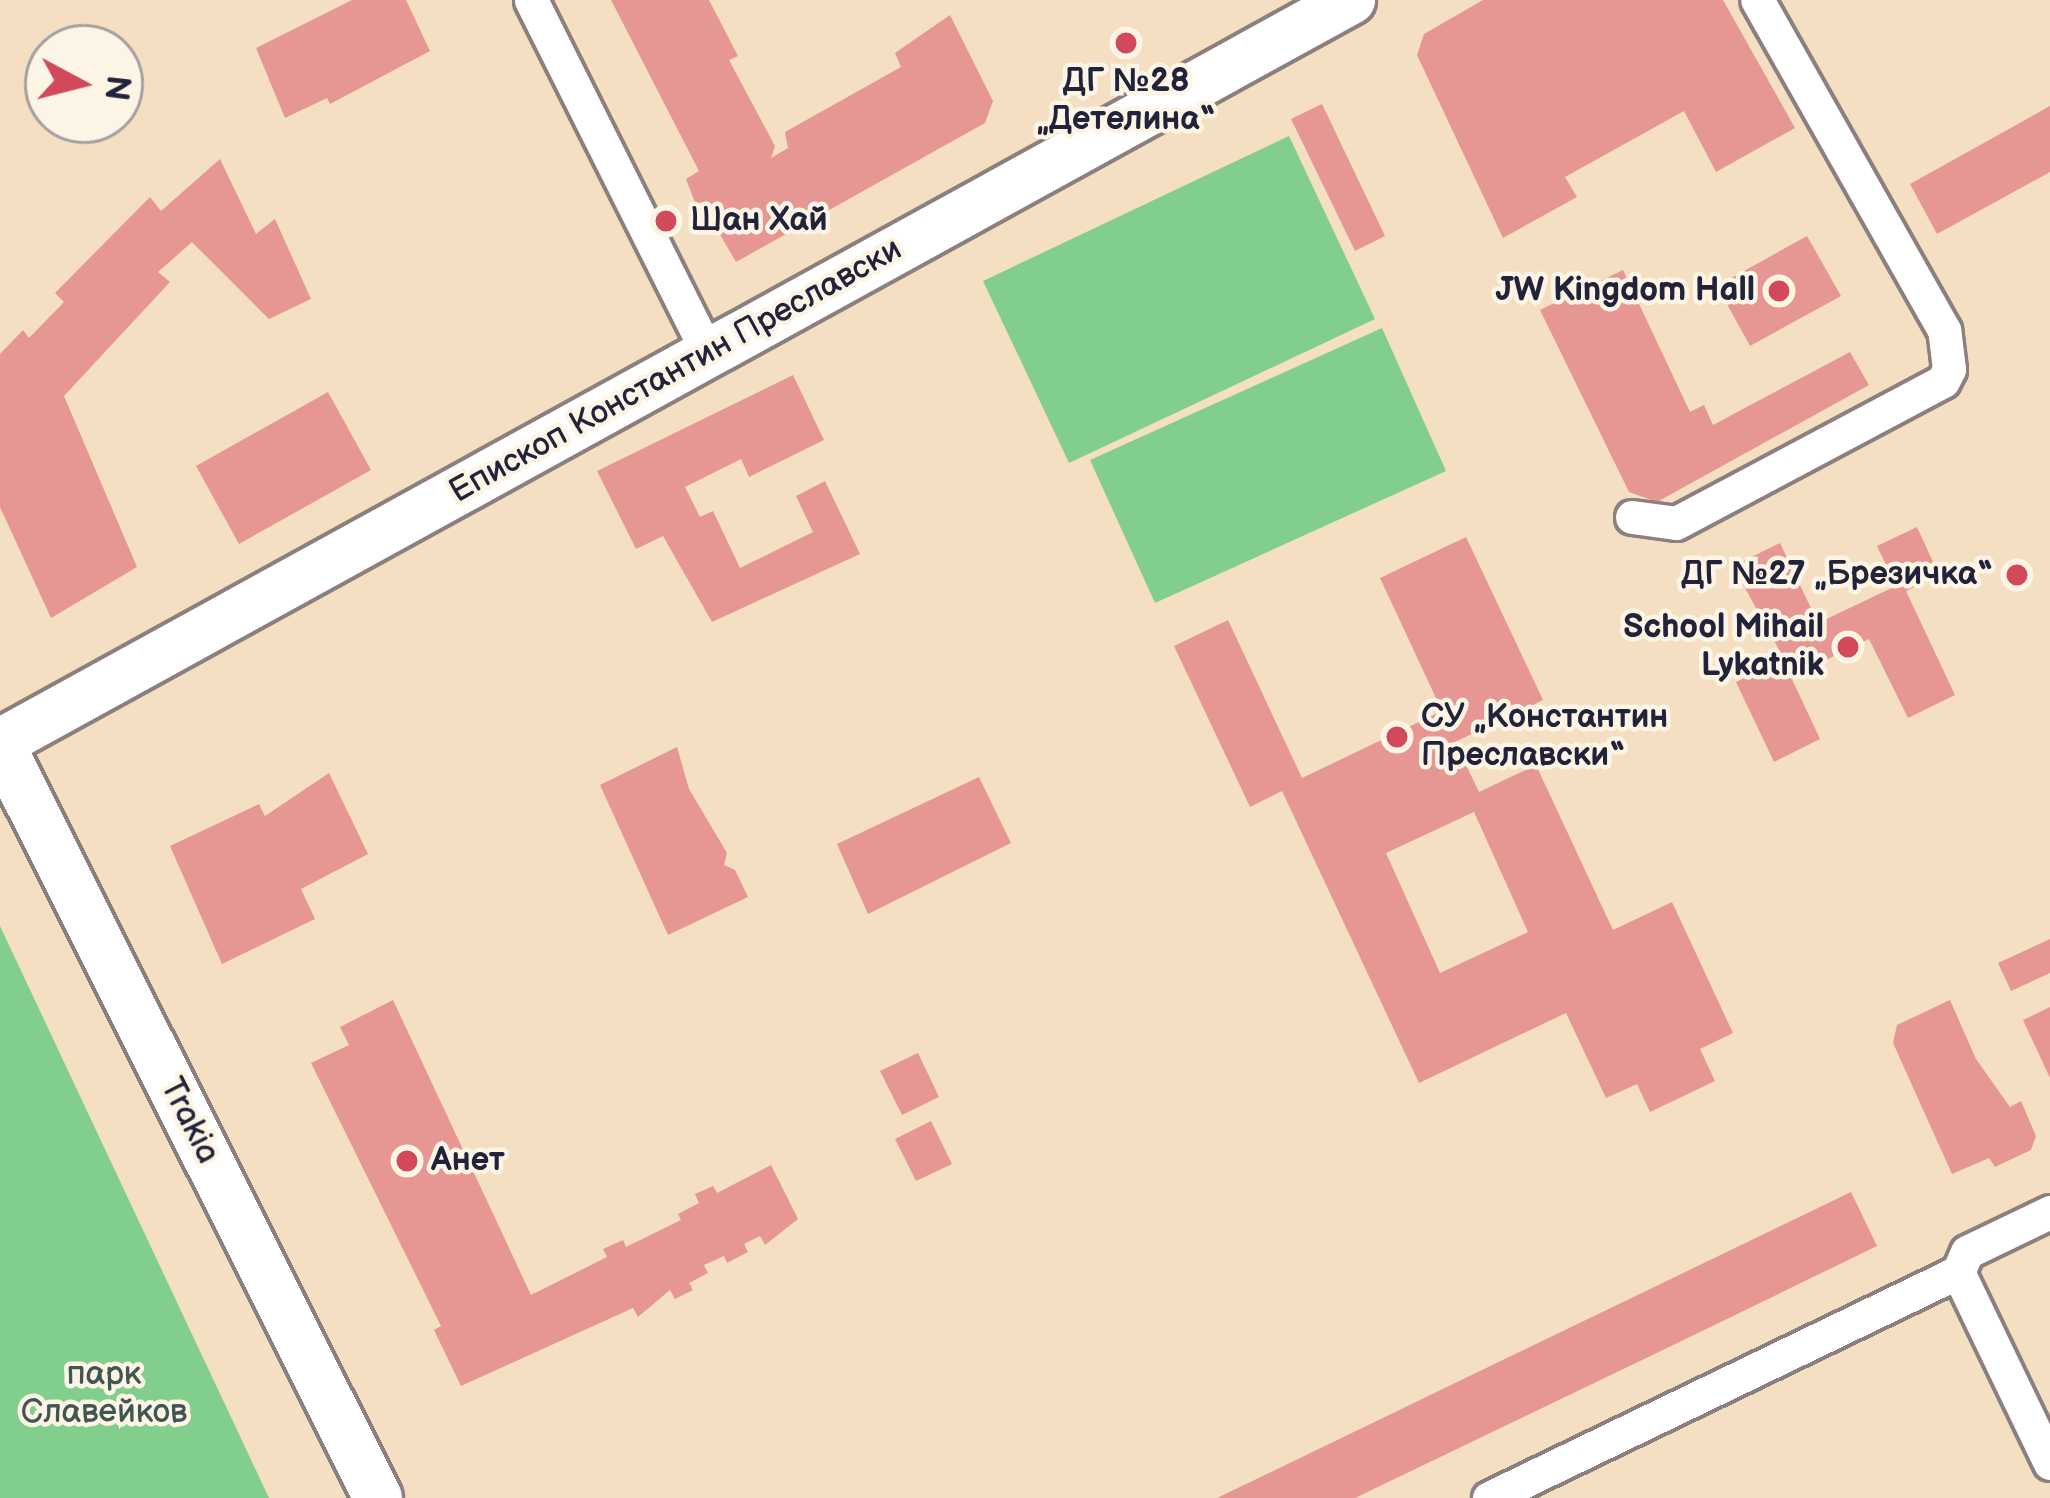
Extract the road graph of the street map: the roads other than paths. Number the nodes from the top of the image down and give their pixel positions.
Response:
1 (532, 0) edge
2 (1351, 0) edge
3 (1757, 0) edge
4 (708, 353) junction
5 (1632, 517) dead end
6 (0, 743) edge
7 (2050, 1212) edge
8 (1958, 1272) junction
9 (2050, 1462) edge
10 (378, 1498) edge
11 (1489, 1498) edge

1 - 4 street
2 - 4 street, Епископ Константин Преславски
3 - 5 street
4 - 6 street, Епископ Константин Преславски
6 - 10 street, Trakia
7 - 8 street
8 - 9 street
8 - 11 street

